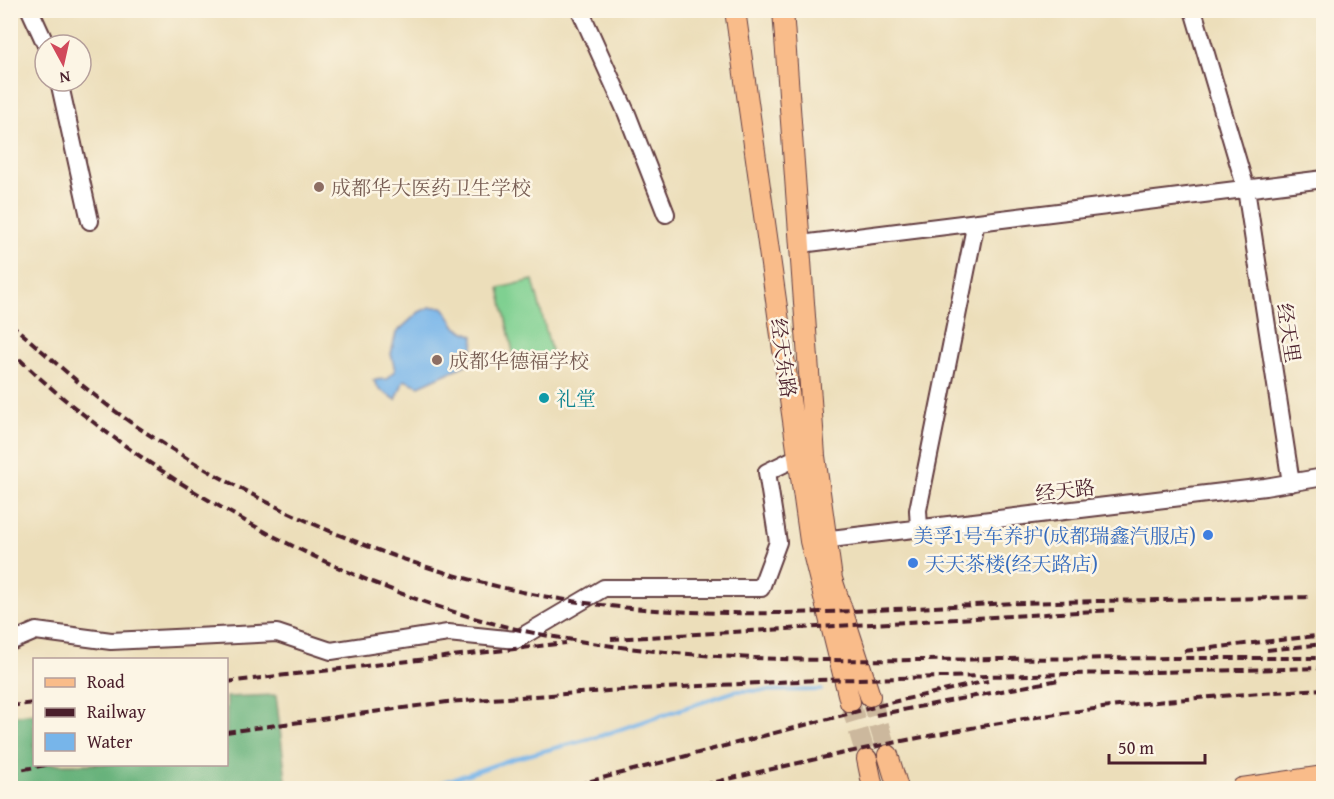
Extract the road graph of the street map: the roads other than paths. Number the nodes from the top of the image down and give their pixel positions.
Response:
1 (30, 10) edge
2 (580, 10) edge
3 (735, 10) edge
4 (783, 10) edge
5 (1193, 10) edge
6 (41, 33) edge
7 (62, 93) edge
8 (1323, 179) edge
9 (1246, 189) junction
10 (666, 214) dead end
11 (90, 221) dead end
12 (976, 222) junction
13 (801, 244) junction
14 (798, 457) junction
15 (1323, 477) edge
16 (1291, 483) junction
17 (919, 529) junction
18 (818, 540) junction
19 (10, 642) edge
20 (870, 696) tunnel mouth
21 (850, 702) tunnel mouth
22 (888, 755) tunnel mouth
23 (867, 759) tunnel mouth
24 (1323, 776) edge
25 (873, 789) edge
26 (898, 789) edge
27 (1242, 789) edge

1 - 6 street
2 - 10 street
3 - 14 main road, 经天东路
4 - 13 main road, 经天东路
5 - 9 street, 经天里
7 - 11 street
8 - 9 street
9 - 12 street
9 - 16 street, 经天里
12 - 13 street
12 - 17 street
13 - 18 main road, 经天东路
14 - 18 main road, 经天东路
14 - 19 street
15 - 16 street, 经天路
16 - 17 street, 经天路
17 - 18 street, 经天路
18 - 20 main road, 经天东路
18 - 21 main road, 经天东路
22 - 26 main road
23 - 25 main road
24 - 27 main road

